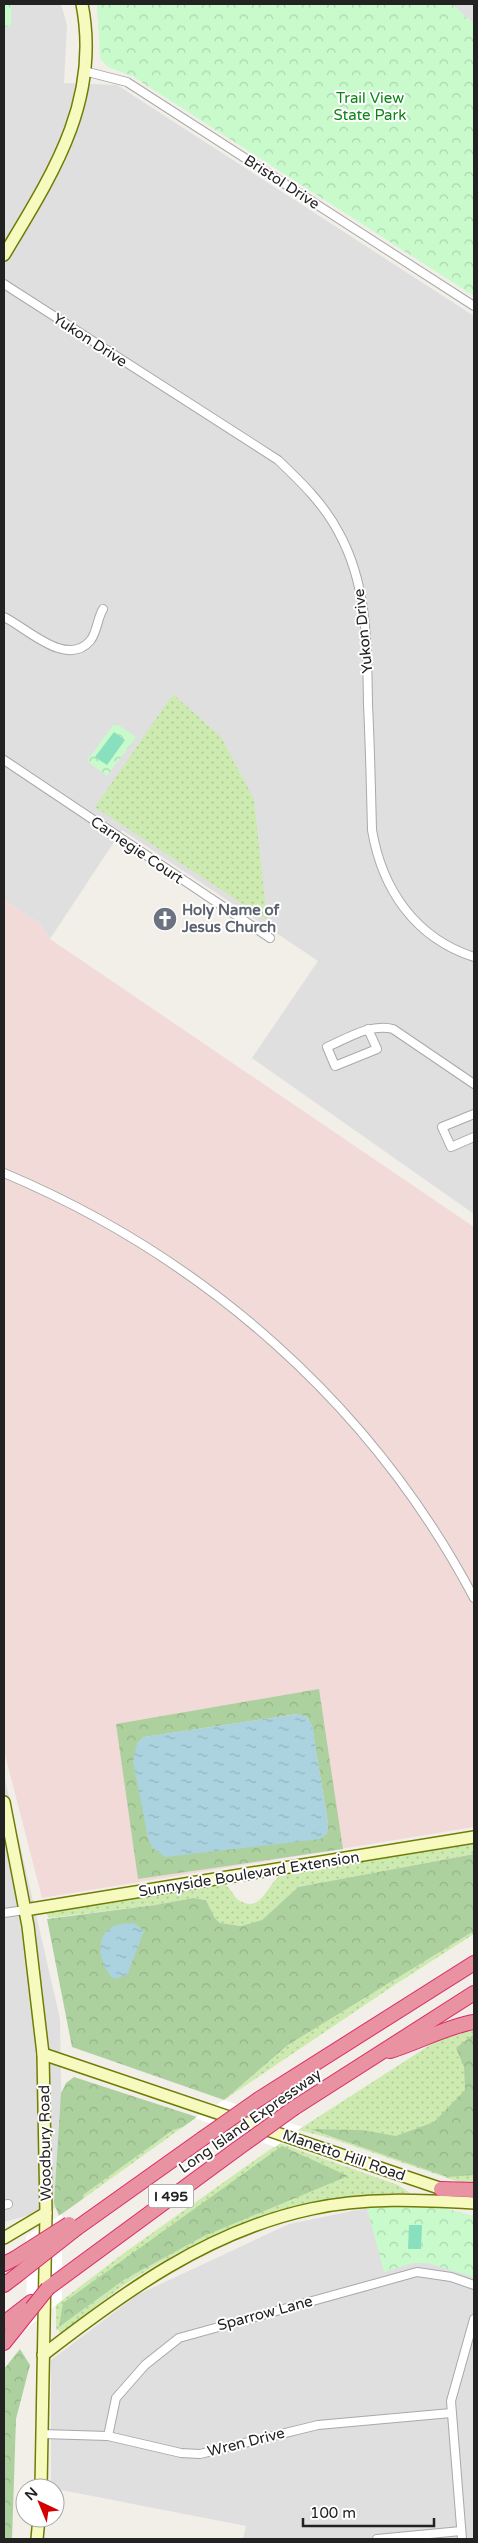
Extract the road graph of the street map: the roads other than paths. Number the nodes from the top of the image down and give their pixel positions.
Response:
1 (82, 4) edge
2 (84, 71) junction
3 (4, 255) edge
4 (4, 284) edge
5 (474, 306) edge
6 (103, 609) dead end
7 (4, 617) edge
8 (4, 760) edge
9 (270, 938) dead end
10 (474, 957) edge
11 (368, 1029) junction
12 (474, 1084) edge
13 (474, 1114) edge
14 (474, 1137) edge
15 (4, 1174) edge
16 (474, 1598) edge
17 (4, 1802) edge
18 (474, 1837) edge
19 (24, 1910) junction
20 (4, 1913) edge
21 (474, 1963) edge
22 (474, 1993) edge
23 (474, 2022) edge
24 (43, 2054) junction
25 (370, 2058) junction
26 (441, 2189) junction
27 (474, 2190) edge
28 (474, 2202) edge
29 (46, 2213) junction
30 (77, 2224) junction
31 (4, 2238) edge
32 (9, 2261) edge
33 (4, 2285) edge
34 (474, 2285) edge
35 (474, 2319) edge
36 (9, 2328) edge
37 (43, 2355) junction
38 (451, 2413) junction
39 (42, 2434) junction
40 (108, 2436) junction
41 (41, 2478) edge
42 (461, 2535) edge
43 (377, 2539) edge

1 - 2 main road
2 - 3 main road
2 - 5 street, Bristol Drive
4 - 10 street, Yukon Drive
6 - 7 street
8 - 9 street, Carnegie Court
11 - 11 street
11 - 12 street
13 - 14 street
15 - 16 street
17 - 19 main road, Woodbury Road
18 - 19 main road, Sunnyside Boulevard Extension
19 - 20 street
19 - 24 main road, Woodbury Road
21 - 30 highway, Long Island Expressway / I 495, bridge
22 - 25 highway, Long Island Expressway / I 495
23 - 25 highway
24 - 26 main road, Manetto Hill Road
24 - 29 main road, Woodbury Road
25 - 36 highway, Long Island Expressway / I 495, bridge
26 - 27 highway
26 - 28 main road, Manetto Hill Road
28 - 37 main road
29 - 31 main road
29 - 37 main road, Woodbury Road
30 - 32 highway, bridge
30 - 33 highway, Long Island Expressway / I 495, bridge
34 - 40 street, Sparrow Lane
35 - 38 street
37 - 39 main road, Woodbury Road
38 - 40 street, Wren Drive
38 - 42 street
39 - 40 street, Wren Drive
39 - 41 main road, Woodbury Road
42 - 43 street

